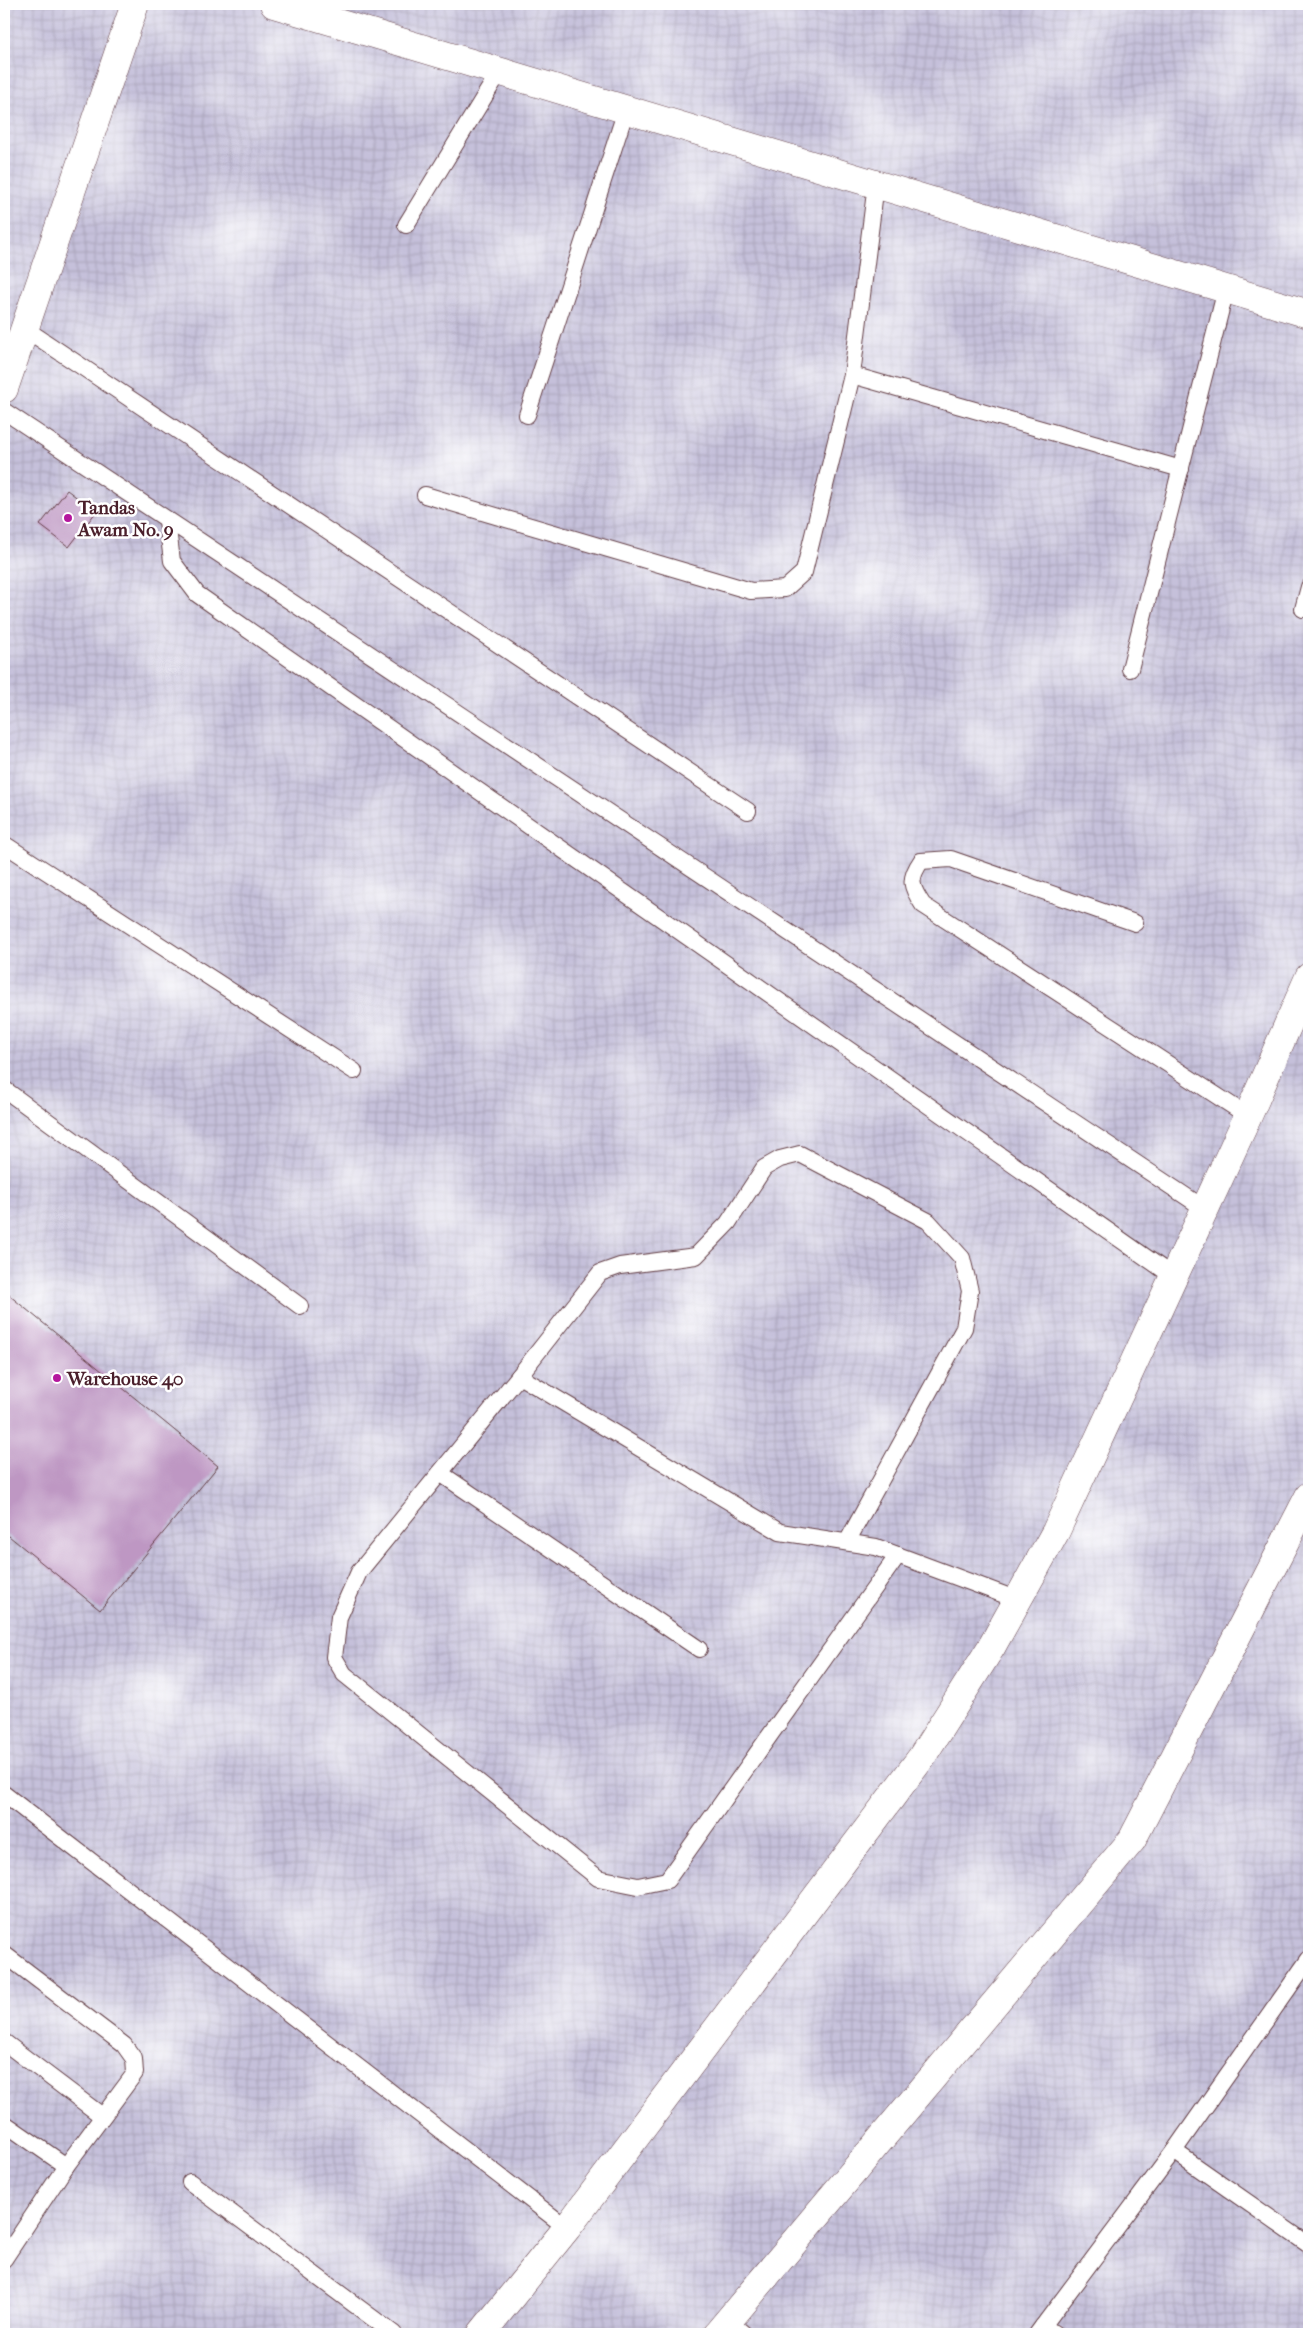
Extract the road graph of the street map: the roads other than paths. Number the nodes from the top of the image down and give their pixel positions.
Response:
1 (135, 4) edge
2 (274, 4) edge
3 (500, 71) junction
4 (626, 110) junction
5 (876, 184) junction
6 (406, 224) dead end
7 (1226, 289) junction
8 (1309, 314) edge
9 (24, 328) junction
10 (852, 375) junction
11 (4, 389) edge
12 (4, 411) edge
13 (527, 415) dead end
14 (1181, 469) junction
15 (424, 495) dead end
16 (167, 521) junction
17 (1309, 587) edge
18 (1303, 609) dead end
19 (1130, 669) dead end
20 (748, 811) dead end
21 (4, 844) edge
22 (1136, 923) dead end
23 (1309, 977) edge
24 (354, 1071) dead end
25 (4, 1089) edge
26 (1248, 1116) junction
27 (1205, 1209) junction
28 (1174, 1277) junction
29 (300, 1306) dead end
30 (519, 1376) junction
31 (440, 1473) junction
32 (1309, 1496) edge
33 (847, 1542) junction
34 (898, 1555) junction
35 (1018, 1600) junction
36 (699, 1649) dead end
37 (4, 1794) edge
38 (4, 1954) edge
39 (1309, 1960) edge
40 (1304, 1978) edge
41 (4, 2042) edge
42 (102, 2116) junction
43 (4, 2123) edge
44 (1174, 2152) junction
45 (66, 2166) junction
46 (190, 2182) dead end
47 (567, 2228) junction
48 (1309, 2245) edge
49 (4, 2259) edge
50 (730, 2330) edge
51 (1045, 2331) edge
52 (394, 2334) edge
53 (482, 2334) edge

1 - 9 street
2 - 3 street
3 - 4 street
3 - 6 lane
4 - 5 street
4 - 13 lane
5 - 7 street
5 - 10 lane
7 - 8 street
7 - 14 lane
9 - 11 street
9 - 20 lane
10 - 14 lane
10 - 15 lane
12 - 16 lane
14 - 19 lane
16 - 27 lane
16 - 28 lane
17 - 18 lane
21 - 24 lane
22 - 26 lane
23 - 26 street
25 - 29 lane
26 - 27 street
27 - 28 street
28 - 35 street
30 - 31 lane
30 - 33 lane
30 - 33 lane
31 - 34 lane
31 - 36 lane
32 - 50 street
33 - 34 lane
34 - 35 lane
35 - 47 street
37 - 47 lane
38 - 42 lane
39 - 40 lane
40 - 44 lane
41 - 42 lane
42 - 45 lane
43 - 45 lane
44 - 48 lane
44 - 51 lane
45 - 49 lane
46 - 52 lane
47 - 53 street

